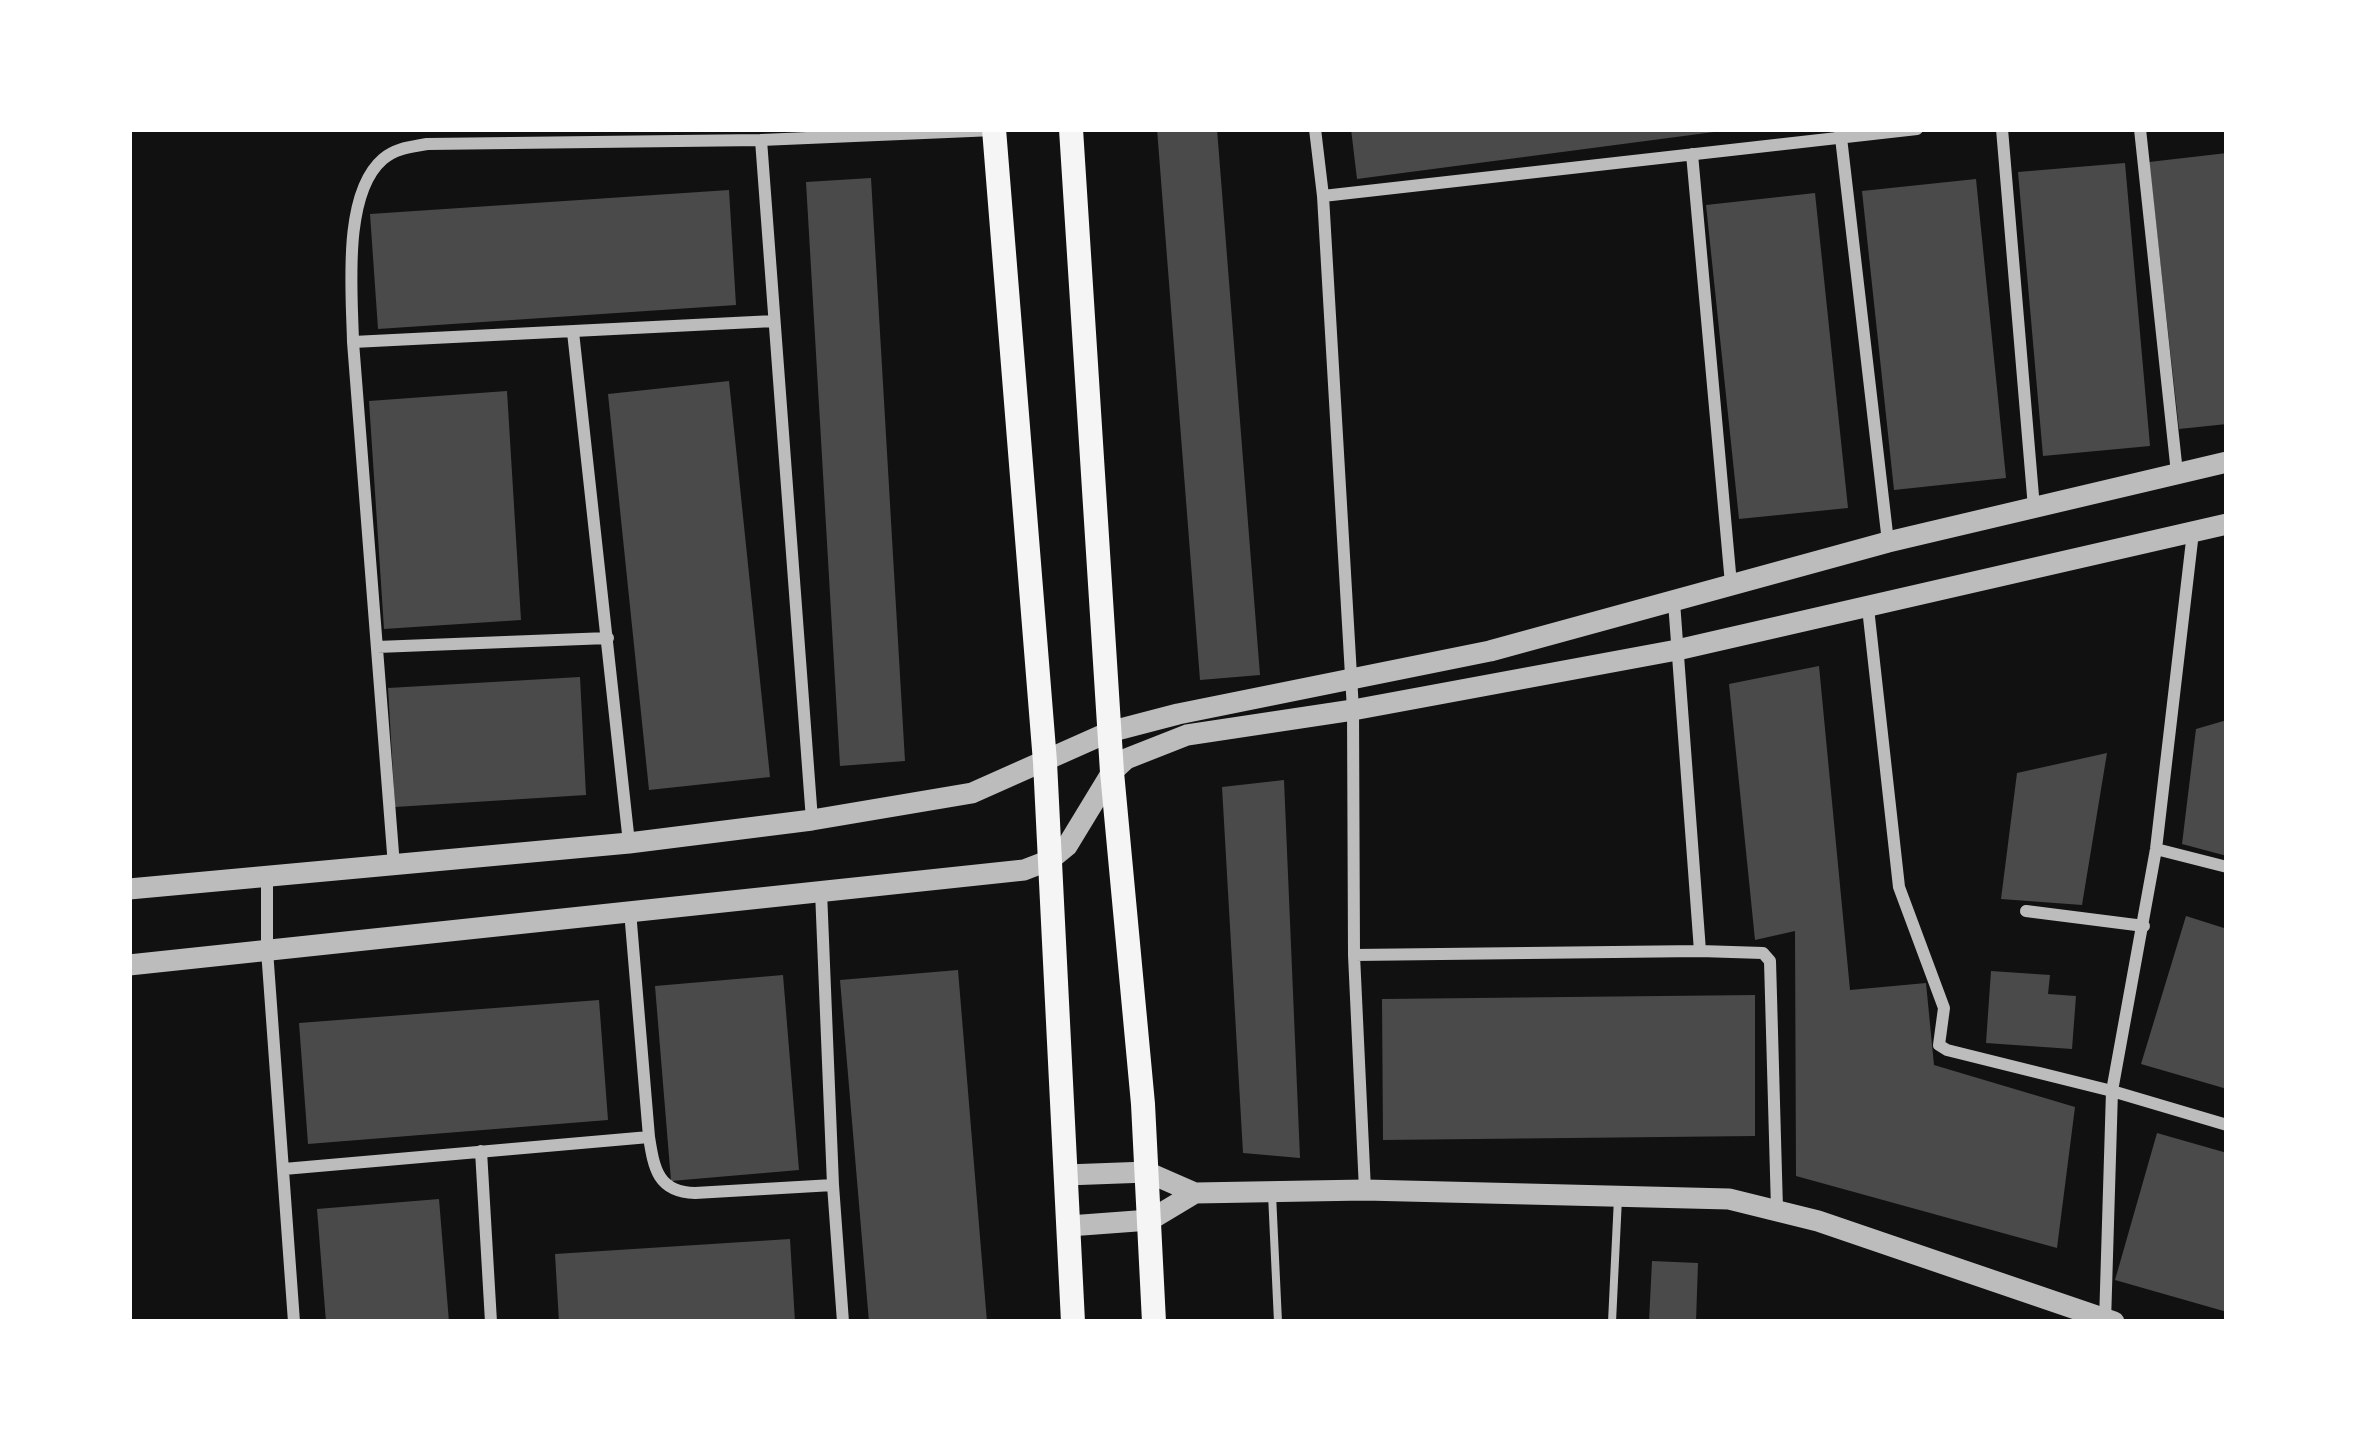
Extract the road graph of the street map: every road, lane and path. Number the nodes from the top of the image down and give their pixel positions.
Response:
1 (1071, 129) edge
2 (1315, 129) edge
3 (1917, 129) edge
4 (2002, 129) edge
5 (2140, 129) edge
6 (994, 130) edge
7 (1840, 133) edge
8 (761, 140) junction
9 (1692, 154) junction
10 (1323, 196) junction
11 (774, 321) junction
12 (573, 332) junction
13 (353, 342) junction
14 (2227, 462) edge
15 (2177, 472) junction
16 (2034, 508) junction
17 (2227, 524) edge
18 (2193, 532) junction
19 (1888, 542) junction
20 (1731, 584) junction
21 (1674, 602) junction
22 (1868, 608) junction
23 (608, 638) junction
24 (377, 647) junction
25 (1677, 650) junction
26 (1351, 679) junction
27 (1353, 710) junction
28 (1109, 732) junction
29 (1045, 762) junction
30 (1112, 772) junction
31 (812, 820) junction
32 (629, 843) junction
33 (2156, 849) junction
34 (1049, 860) junction
35 (394, 866) junction
36 (2227, 867) edge
37 (266, 879) junction
38 (129, 889) edge
39 (821, 890) junction
40 (630, 909) junction
41 (2026, 911) dead end
42 (2144, 926) junction
43 (267, 950) junction
44 (1700, 951) junction
45 (1354, 955) junction
46 (129, 965) edge
47 (2112, 1091) junction
48 (2227, 1125) edge
49 (649, 1137) junction
50 (481, 1151) junction
51 (284, 1169) junction
52 (1147, 1172) junction
53 (1066, 1175) junction
54 (833, 1185) junction
55 (1365, 1190) junction
56 (1271, 1192) junction
57 (1195, 1193) junction
58 (1618, 1196) junction
59 (1777, 1209) junction
60 (1150, 1220) junction
61 (1070, 1226) junction
62 (2108, 1321) edge
63 (294, 1322) edge
64 (491, 1322) edge
65 (843, 1322) edge
66 (1073, 1322) edge
67 (1154, 1322) edge
68 (1278, 1322) edge
69 (1612, 1322) edge

1 - 28 main road
2 - 10 street
3 - 7 street
4 - 16 street
5 - 15 street
6 - 8 street
6 - 29 main road
7 - 9 street
7 - 19 street
8 - 11 street
8 - 13 street
9 - 10 street
9 - 20 street
10 - 26 street
11 - 12 street
11 - 31 street
12 - 13 street
12 - 23 street
13 - 24 street
14 - 15 street
15 - 16 street
16 - 19 street
17 - 18 street
18 - 22 street
18 - 33 street
19 - 20 street
20 - 21 street
21 - 25 street
21 - 26 street
22 - 25 street
22 - 47 street
23 - 24 street
23 - 32 street
24 - 35 street
25 - 27 street
25 - 44 street
26 - 27 street
26 - 28 street
27 - 30 street
27 - 45 street
28 - 29 street
28 - 30 main road
29 - 31 street
29 - 34 main road
30 - 34 street
30 - 52 main road
31 - 32 street
32 - 35 street
33 - 36 street
33 - 42 street
34 - 39 street
34 - 53 main road
35 - 37 street
37 - 38 street
37 - 43 street
39 - 40 street
39 - 54 street
40 - 43 street
40 - 49 street
41 - 42 street
42 - 47 street
43 - 46 street
43 - 51 street
44 - 45 street
44 - 59 street
45 - 55 street
47 - 48 street
47 - 62 street
49 - 50 street
49 - 54 street
50 - 51 street
50 - 64 street
51 - 63 street
52 - 53 street
52 - 57 street
52 - 60 main road
53 - 61 main road
54 - 65 street
55 - 56 street
55 - 58 street
56 - 57 street
56 - 68 lane
57 - 60 street
58 - 59 street
58 - 69 lane
59 - 62 street
60 - 61 street
60 - 67 main road
61 - 66 main road

